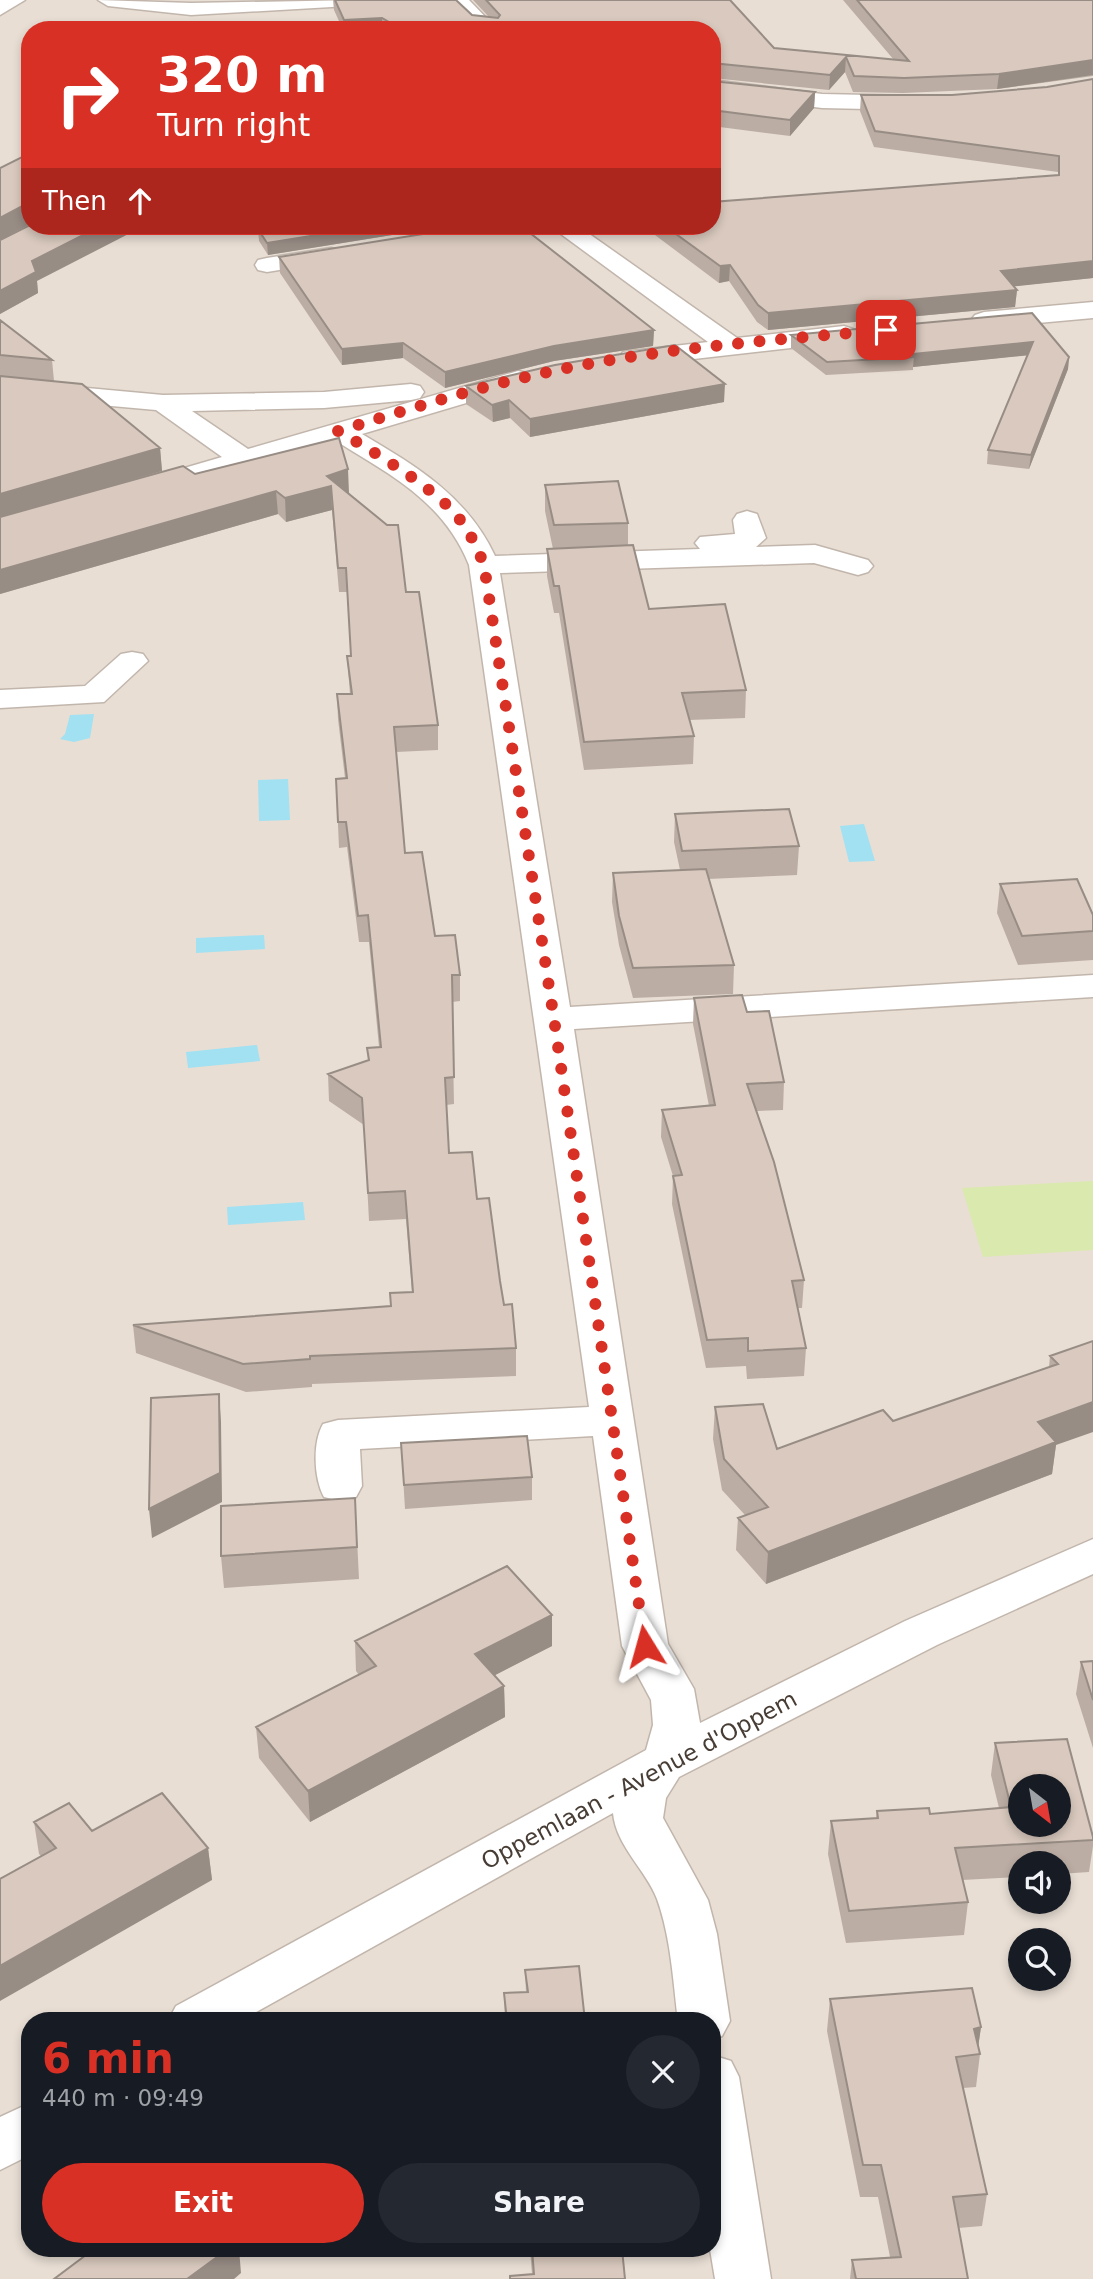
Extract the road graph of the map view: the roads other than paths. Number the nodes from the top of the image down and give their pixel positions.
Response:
1 (15, 0) edge
2 (349, 0) edge
3 (459, 0) edge
4 (116, 1) edge
5 (0, 9) edge
6 (191, 9) junction
7 (218, 21) edge
8 (476, 21) edge
9 (721, 88) edge
10 (935, 102) edge
11 (575, 235) edge
12 (360, 250) edge
13 (267, 265) dead end
14 (1093, 310) edge
15 (959, 323) edge
16 (865, 332) edge
17 (730, 345) junction
18 (607, 361) edge
19 (537, 374) edge
20 (0, 388) edge
21 (479, 388) junction
22 (163, 403) junction
23 (338, 431) junction
24 (245, 460) junction
25 (118, 496) edge
26 (747, 520) dead end
27 (481, 559) junction
28 (858, 566) dead end
29 (132, 661) dead end
30 (0, 699) edge
31 (1093, 985) edge
32 (554, 1019) junction
33 (614, 1420) junction
34 (340, 1486) dead end
35 (1093, 1555) edge
36 (664, 1763) junction
37 (210, 2012) edge
38 (703, 2012) edge
39 (21, 2132) edge
40 (721, 2136) edge
41 (0, 2146) edge
42 (743, 2279) edge

1 - 5 street
2 - 6 street
3 - 8 street
4 - 6 street
6 - 7 street
9 - 10 street
11 - 17 street
12 - 13 street
14 - 15 street
16 - 17 street
17 - 18 street
19 - 21 street
20 - 22 street
21 - 22 street
21 - 23 street
22 - 24 street
23 - 24 street
23 - 27 street
24 - 25 street
26 - 27 street
27 - 28 street
27 - 32 street
29 - 30 street
31 - 32 street
32 - 33 street
33 - 34 street
33 - 36 street
35 - 36 street, Oppemlaan - Avenue d'Oppem
36 - 37 street, Oppemlaan - Avenue d'Oppem
36 - 38 street
39 - 41 street
40 - 42 street

